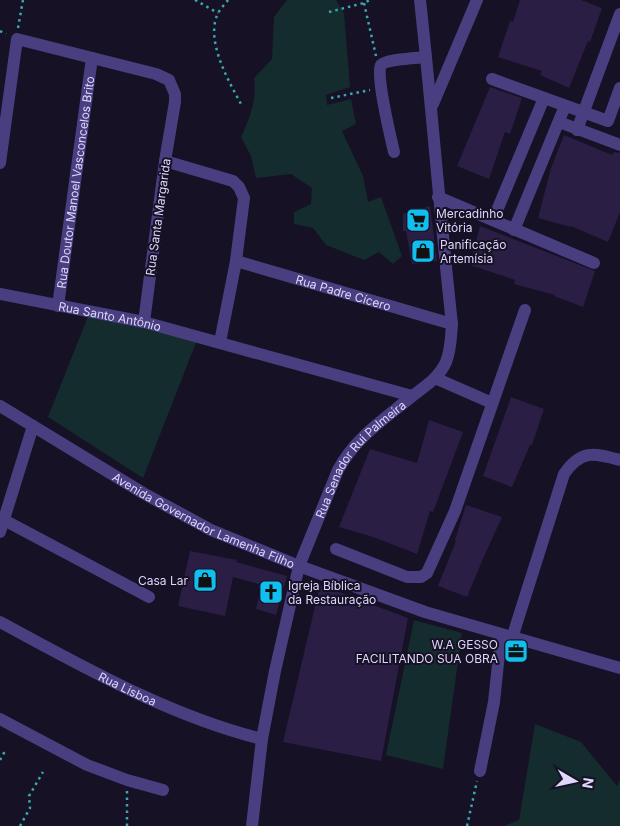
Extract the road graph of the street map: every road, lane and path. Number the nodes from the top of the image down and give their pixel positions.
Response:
1 (22, 0) edge
2 (195, 0) edge
3 (228, 0) edge
4 (370, 0) edge
5 (420, 0) edge
6 (477, 0) edge
7 (364, 4) junction
8 (329, 12) dead end
9 (218, 13) junction
10 (620, 14) edge
11 (17, 39) junction
12 (426, 57) junction
13 (92, 58) junction
14 (379, 70) junction
15 (492, 78) dead end
16 (381, 88) junction
17 (620, 88) edge
18 (330, 98) dead end
19 (544, 98) junction
20 (241, 104) dead end
21 (432, 106) junction
22 (565, 106) junction
23 (584, 112) junction
24 (608, 121) junction
25 (558, 122) junction
26 (578, 130) junction
27 (602, 139) junction
28 (620, 145) edge
29 (394, 152) dead end
30 (165, 161) junction
31 (0, 163) edge
32 (438, 196) junction
33 (493, 220) junction
34 (514, 230) junction
35 (236, 261) junction
36 (594, 263) dead end
37 (0, 294) edge
38 (58, 306) junction
39 (525, 310) dead end
40 (144, 322) junction
41 (452, 324) junction
42 (220, 342) junction
43 (441, 380) junction
44 (412, 396) junction
45 (492, 403) junction
46 (0, 406) edge
47 (33, 426) junction
48 (620, 460) edge
49 (2, 526) edge
50 (336, 549) dead end
51 (299, 566) junction
52 (149, 597) dead end
53 (0, 622) edge
54 (507, 636) junction
55 (620, 668) edge
56 (0, 719) edge
57 (262, 739) junction
58 (5, 751) dead end
59 (0, 760) edge
60 (480, 771) joint
61 (43, 772) dead end
62 (127, 780) junction
63 (163, 790) dead end
64 (20, 826) edge
65 (127, 826) edge
66 (252, 826) edge
67 (467, 826) edge

1 - 11 path
2 - 9 path
3 - 9 path
4 - 7 path
5 - 12 street, Rua Senador Rui Palmeira
6 - 21 street, Rua Senador Rui Palmeira
7 - 8 path
7 - 14 path
9 - 20 path
10 - 23 street
11 - 13 street, Rua Santa Margarida
11 - 31 street
12 - 14 street
12 - 21 street, Rua Senador Rui Palmeira
13 - 30 street, Rua Santa Margarida
13 - 38 street, Rua Doutor Manoel Vasconcelos Brito
14 - 16 street
15 - 19 street
16 - 18 path
16 - 29 street
17 - 24 street
19 - 22 street
19 - 33 street
21 - 32 street, Rua Senador Rui Palmeira
22 - 23 street
22 - 25 street
23 - 24 street
23 - 26 street
24 - 27 street
25 - 26 street
25 - 34 street
26 - 27 street
27 - 28 street
30 - 35 street
30 - 40 street, Rua Santa Margarida
32 - 33 street
32 - 41 street, Rua Senador Rui Palmeira
33 - 34 street
34 - 36 street
35 - 41 street, Rua Padre Cícero
35 - 42 street
37 - 38 street, Rua Santo Antônio
38 - 40 street, Rua Santo Antônio
39 - 45 street
40 - 42 street, Rua Santo Antônio
41 - 43 street, Rua Senador Rui Palmeira
42 - 44 street, Rua Santo Antônio
43 - 44 street, Rua Senador Rui Palmeira
43 - 45 street
44 - 51 street, Rua Senador Rui Palmeira
45 - 50 street
46 - 47 street, Avenida Governador Lamenha Filho
47 - 49 street
47 - 51 street, Avenida Governador Lamenha Filho
48 - 54 street
49 - 52 street
51 - 54 street, Avenida Governador Lamenha Filho
51 - 57 street, Rua Senador Rui Palmeira
53 - 57 street, Rua Lisboa
54 - 55 street, Avenida Governador Lamenha Filho
54 - 60 street
56 - 62 street
57 - 66 street, Rua Senador Rui Palmeira
58 - 59 path
60 - 67 path
61 - 64 path
62 - 63 street
62 - 65 path

